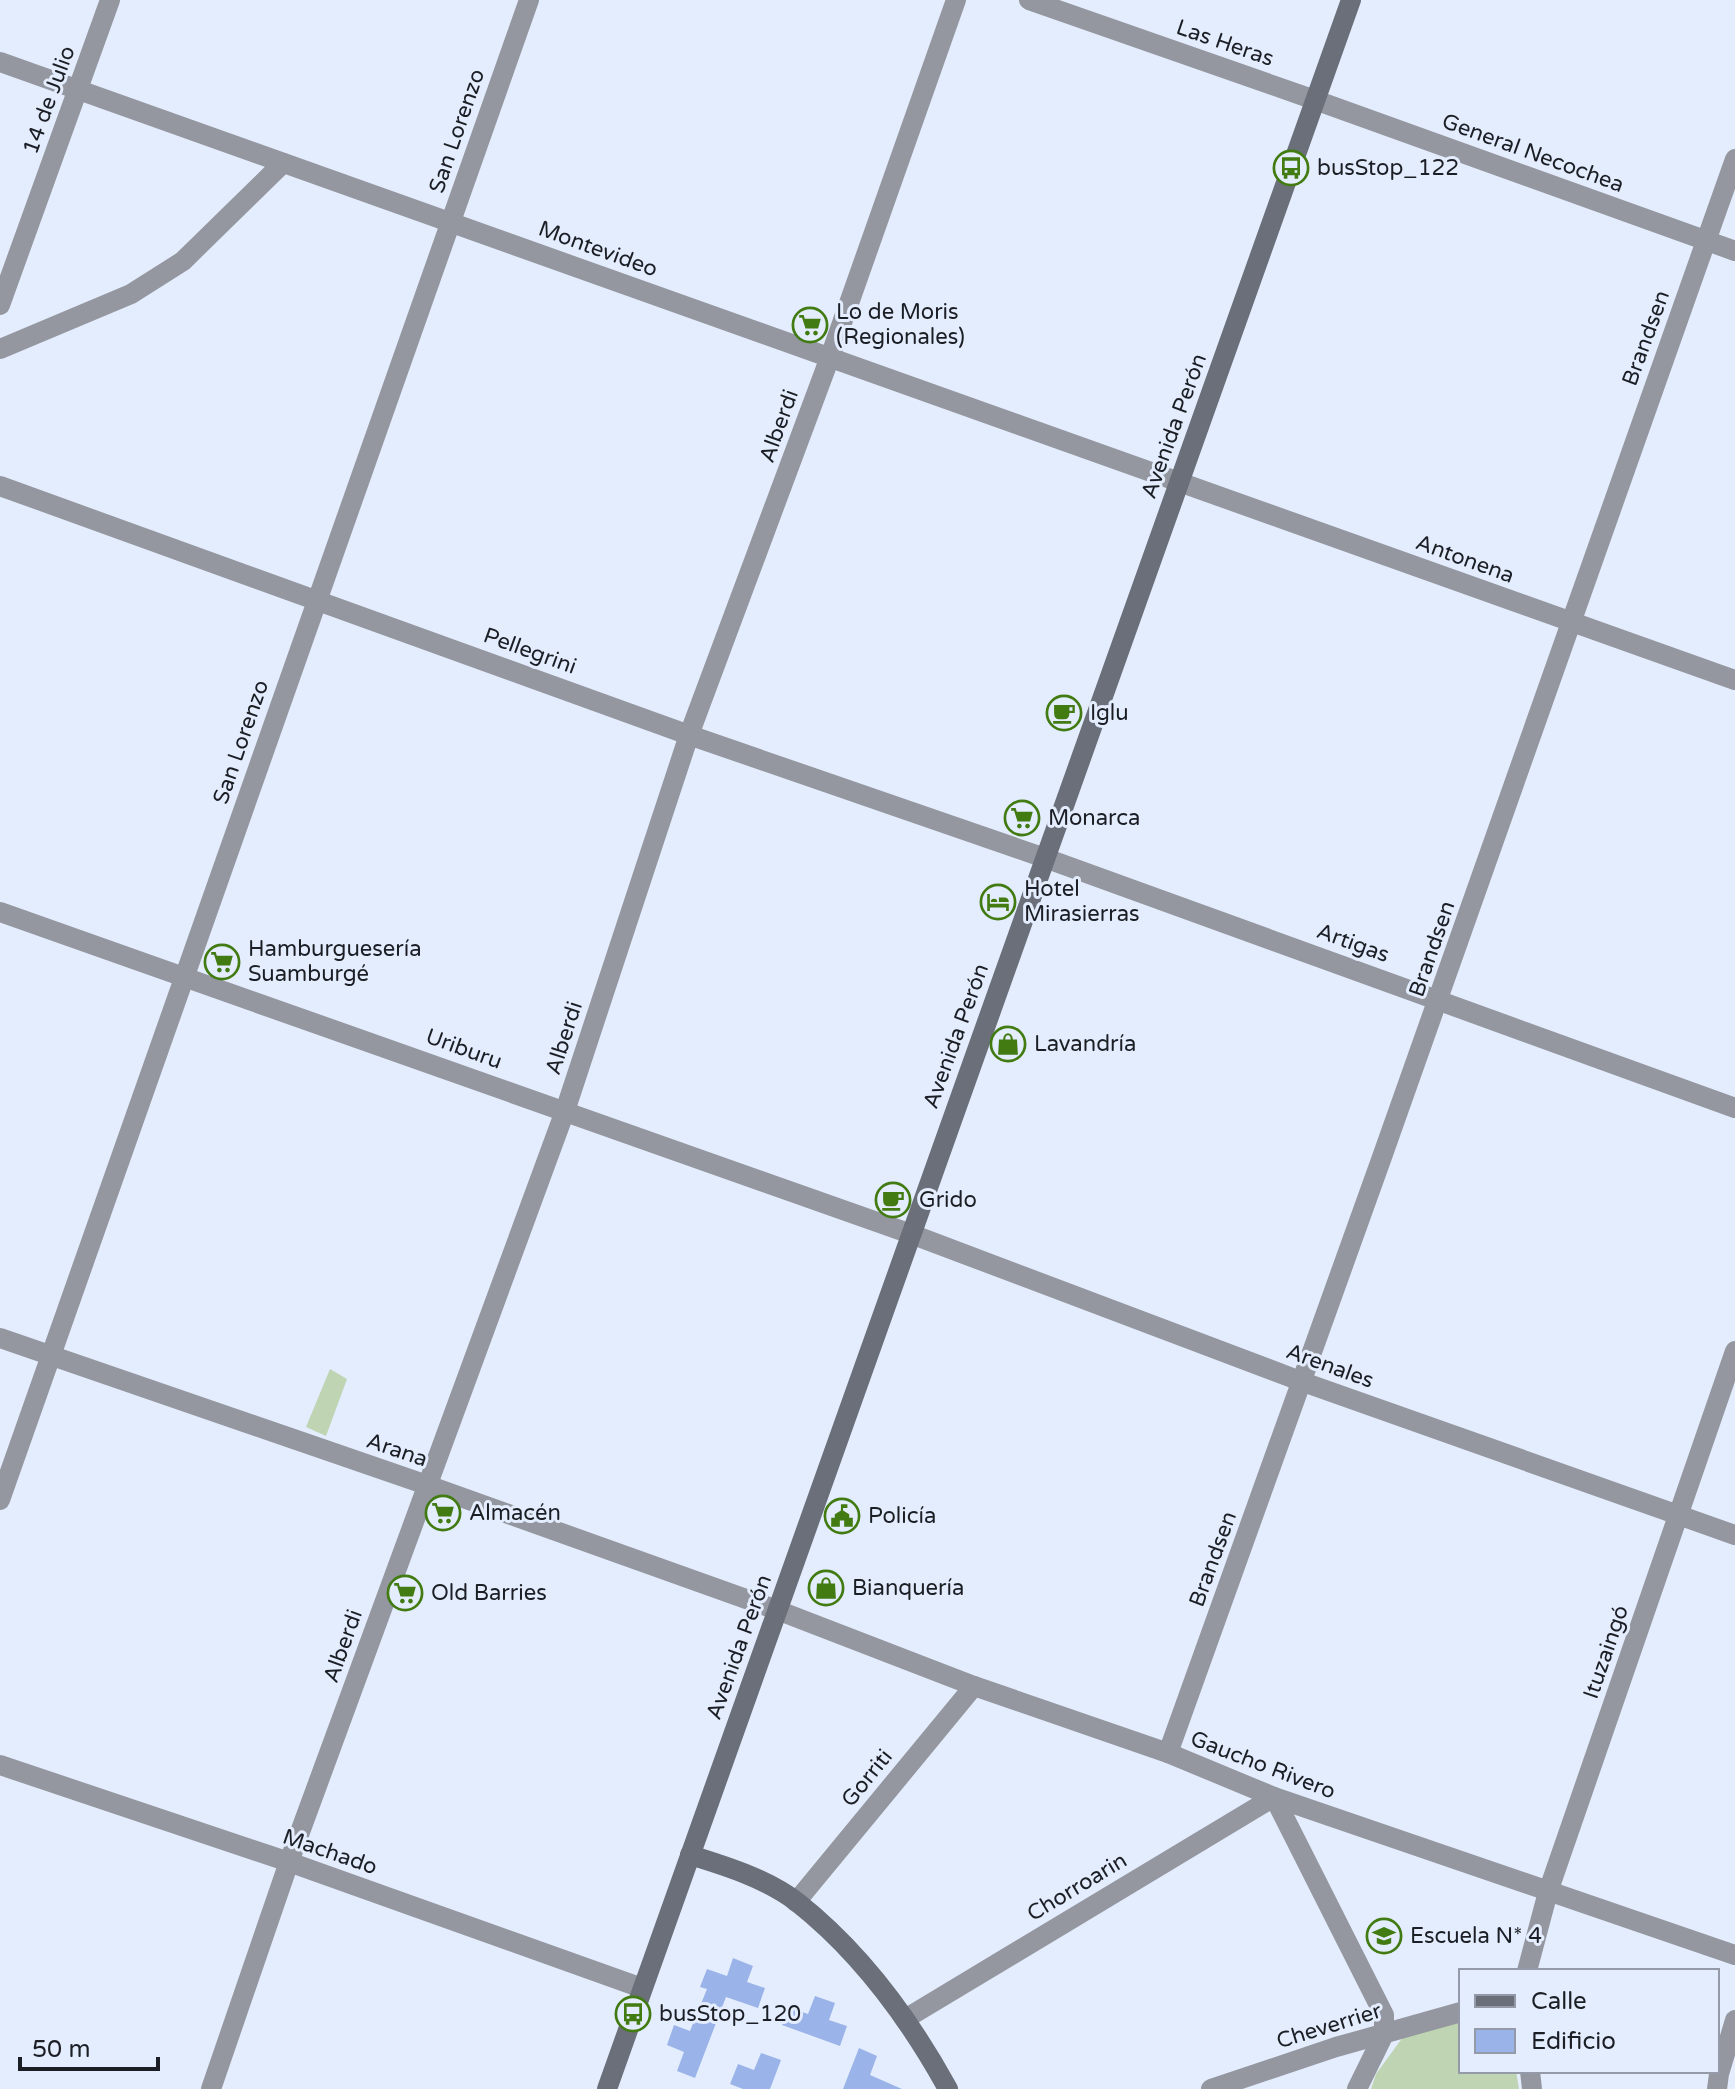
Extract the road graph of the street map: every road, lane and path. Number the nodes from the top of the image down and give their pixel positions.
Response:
1 (110, 0) edge
2 (529, 0) edge
3 (956, 0) edge
4 (1029, 0) edge
5 (1351, 0) edge
6 (0, 62) edge
7 (78, 89) junction
8 (1315, 100) junction
9 (1735, 159) edge
10 (283, 163) junction
11 (450, 222) junction
12 (1706, 240) junction
13 (1735, 251) edge
14 (0, 305) edge
15 (0, 349) edge
16 (830, 357) junction
17 (1179, 482) junction
18 (0, 486) edge
19 (317, 599) junction
20 (1570, 622) junction
21 (1735, 680) edge
22 (689, 735) junction
23 (1045, 858) junction
24 (0, 912) edge
25 (184, 975) junction
26 (1440, 1000) junction
27 (1735, 1108) edge
28 (565, 1111) junction
29 (911, 1234) junction
30 (0, 1338) edge
31 (1735, 1351) edge
32 (51, 1357) junction
33 (1303, 1382) junction
34 (427, 1485) junction
35 (0, 1500) edge
36 (1679, 1515) junction
37 (1735, 1535) edge
38 (777, 1610) junction
39 (974, 1686) junction
40 (1168, 1753) junction
41 (0, 1765) edge
42 (1274, 1797) junction
43 (690, 1855) junction
44 (289, 1862) junction
45 (1548, 1892) junction
46 (796, 1902) junction
47 (1735, 1955) edge
48 (1528, 1969) edge
49 (642, 1988) junction
50 (1459, 2013) edge
51 (905, 2019) junction
52 (1735, 2020) edge
53 (1384, 2034) junction
54 (1720, 2079) edge
55 (211, 2089) edge
56 (607, 2089) edge
57 (948, 2089) edge
58 (1211, 2089) edge
59 (1357, 2089) edge

1 - 7 street, 14 de Julio
2 - 11 street, San Lorenzo
3 - 16 street, Alberdi
4 - 8 street, Las Heras
5 - 8 main road, Avenida Perón
6 - 7 street, Montevideo
7 - 10 street, Montevideo
7 - 14 street, 14 de Julio
8 - 12 street, General Necochea
8 - 17 main road, Avenida Perón
9 - 12 street, Brandsen
10 - 11 street, Montevideo
10 - 15 street
11 - 16 street, Montevideo
11 - 19 street, San Lorenzo
12 - 13 street, General Necochea
12 - 20 street, Brandsen
16 - 17 street, Montevideo
16 - 22 street, Alberdi
17 - 20 street, Antonena
17 - 23 main road, Avenida Perón
18 - 19 street, Pellegrini
19 - 22 street, Pellegrini
19 - 25 street, San Lorenzo
20 - 21 street, Antonena
20 - 26 street, Brandsen
22 - 23 street, Pellegrini
22 - 28 street, Alberdi
23 - 26 street, Artigas
23 - 29 main road, Avenida Perón
24 - 25 street, Uriburu
25 - 28 street, Uriburu
25 - 32 street, San Lorenzo
26 - 27 street, Artigas
26 - 33 street, Brandsen
28 - 29 street, Uriburu
28 - 34 street, Alberdi
29 - 33 street, Arenales
29 - 38 main road, Avenida Perón
30 - 32 street, Arana
31 - 36 street, Ituzaingó
32 - 34 street, Arana
32 - 35 street, San Lorenzo
33 - 36 street, Arenales
33 - 40 street, Brandsen
34 - 38 street, Arana
34 - 44 street, Alberdi
36 - 37 street, Arenales
36 - 45 street, Ituzaingó
38 - 39 street, Gaucho Rivero
38 - 43 main road, Avenida Perón
39 - 40 street, Gaucho Rivero
39 - 46 street, Gorriti
40 - 42 street, Gaucho Rivero
41 - 44 street, Machado
42 - 45 street, Gaucho Rivero
42 - 51 street, Chorroarin
42 - 53 street
43 - 46 main road
43 - 49 main road, Avenida Perón
44 - 49 street, Machado
44 - 55 street, Alberdi
45 - 47 street, Gaucho Rivero
45 - 48 street, Ituzaingó
46 - 51 main road
49 - 56 main road, Avenida Perón
50 - 53 street, Cheverrier
51 - 57 main road
52 - 54 street
53 - 58 street, Cheverrier
53 - 59 street

